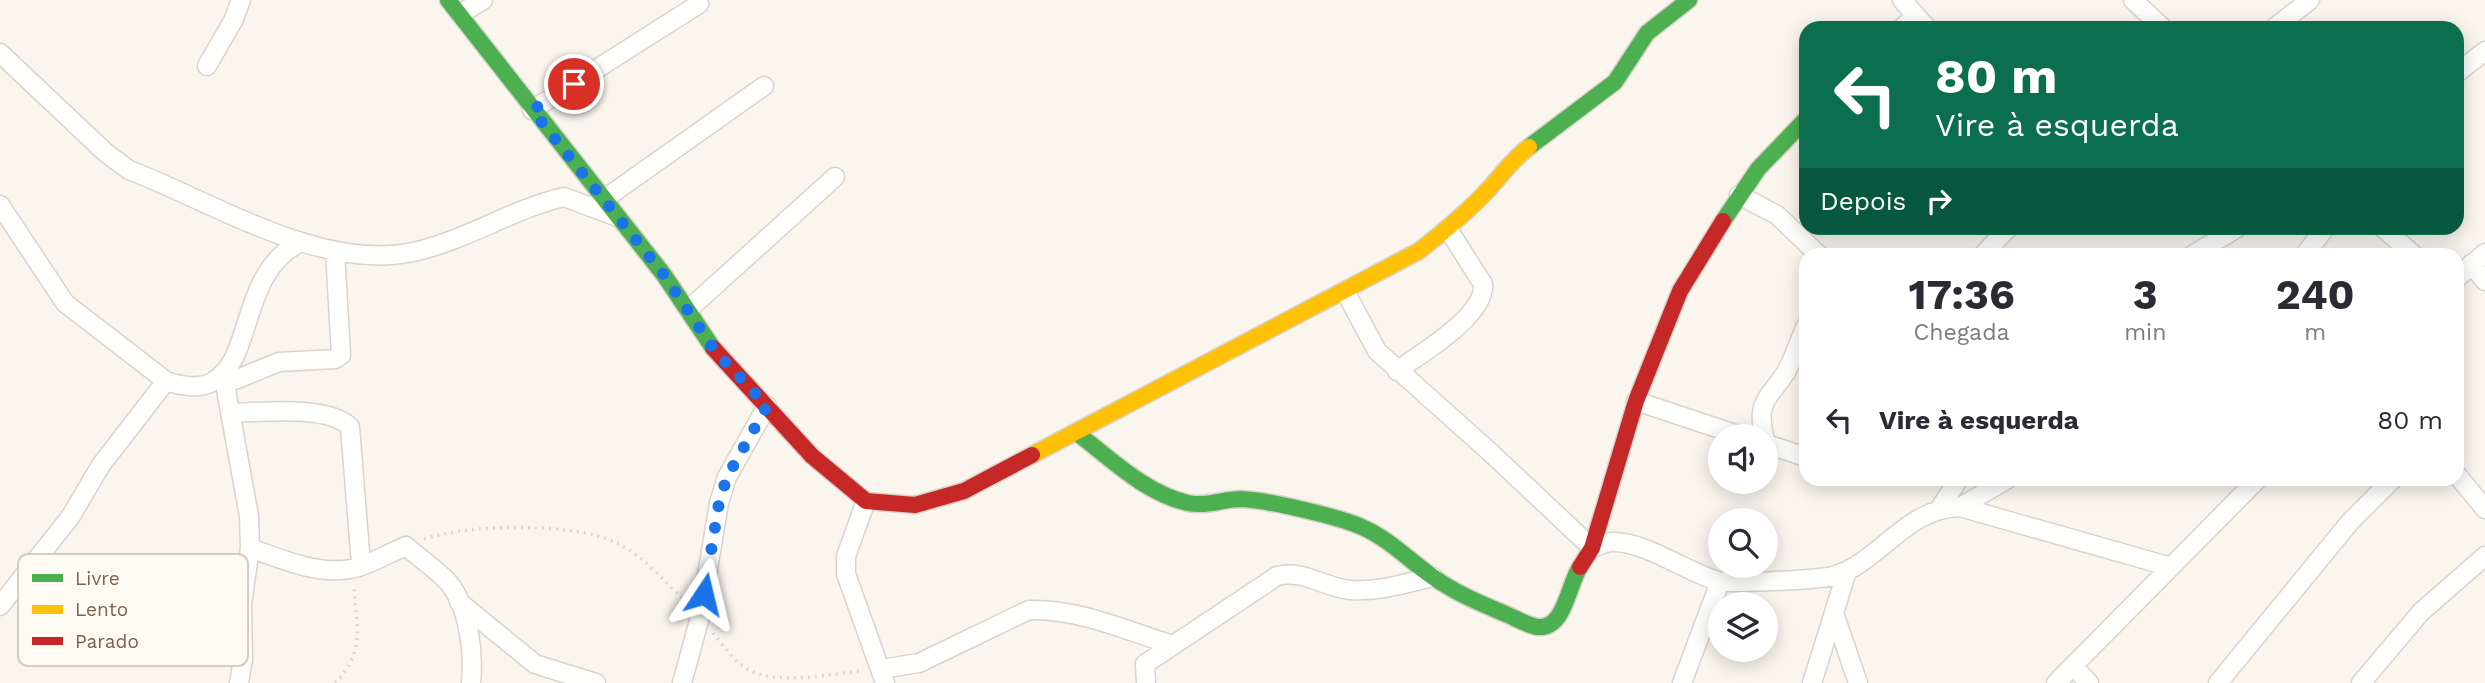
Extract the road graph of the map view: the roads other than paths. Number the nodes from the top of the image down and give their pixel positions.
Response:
1 (241, 0) edge
2 (448, 0) edge
3 (483, 0) edge
4 (1689, 0) edge
5 (1902, 0) edge
6 (2135, 0) edge
7 (2310, 0) edge
8 (699, 4) dead end
9 (460, 14) junction
10 (1912, 21) edge
11 (2156, 21) edge
12 (2283, 21) edge
13 (2485, 51) edge
14 (0, 53) edge
15 (207, 66) dead end
16 (2464, 68) edge
17 (764, 86) dead end
18 (532, 110) junction
19 (1799, 126) edge
20 (835, 177) dead end
21 (1739, 195) junction
22 (603, 200) junction
23 (0, 205) edge
24 (615, 216) junction
25 (1448, 229) junction
26 (2002, 235) edge
27 (2226, 235) edge
28 (2391, 235) edge
29 (301, 242) junction
30 (1812, 248) edge
31 (1989, 248) edge
32 (2204, 248) edge
33 (2406, 248) edge
34 (335, 251) junction
35 (2478, 258) edge
36 (2464, 271) edge
37 (2485, 281) edge
38 (1345, 291) junction
39 (689, 309) junction
40 (1799, 342) edge
41 (1397, 371) junction
42 (224, 379) junction
43 (166, 382) junction
44 (1636, 401) junction
45 (767, 406) junction
46 (230, 413) junction
47 (1762, 424) edge
48 (1708, 425) edge
49 (1077, 433) junction
50 (1778, 448) edge
51 (1799, 455) edge
52 (2464, 484) edge
53 (1954, 486) edge
54 (1996, 486) edge
55 (2251, 486) edge
56 (2386, 486) edge
57 (866, 501) junction
58 (1960, 507) junction
59 (1940, 508) junction
60 (2485, 509) edge
61 (250, 548) junction
62 (1592, 548) junction
63 (40, 554) edge
64 (2485, 556) edge
65 (248, 562) edge
66 (357, 567) junction
67 (2171, 567) junction
68 (1847, 571) junction
69 (1433, 578) junction
70 (18, 580) edge
71 (1720, 582) junction
72 (1, 601) edge
73 (459, 602) junction
74 (1835, 616) junction
75 (1173, 645) junction
76 (2073, 666) junction
77 (883, 676) edge
78 (471, 683) edge
79 (596, 683) edge
80 (682, 683) edge
81 (1146, 683) edge
82 (1682, 683) edge
83 (1812, 683) edge
84 (1858, 683) edge
85 (2056, 683) edge
86 (2090, 683) edge
87 (2218, 683) edge
88 (2361, 683) edge

1 - 15 street
2 - 9 street
3 - 9 street
4 - 25 street
5 - 10 street
6 - 11 street
7 - 12 street
8 - 18 street
9 - 18 street
13 - 16 street
14 - 29 street
17 - 22 street
18 - 22 street
19 - 21 street
20 - 39 street
21 - 30 street
21 - 44 street
22 - 24 street
23 - 43 street
24 - 34 street
24 - 39 street
25 - 38 street
25 - 41 street
26 - 31 street
27 - 32 street
28 - 33 street
29 - 34 street
29 - 42 street
34 - 42 street
35 - 36 street
35 - 37 street
38 - 41 street
38 - 49 street
39 - 45 street
40 - 47 street
41 - 62 street
42 - 43 street
42 - 46 street
43 - 63 street
44 - 48 street
44 - 62 street
45 - 57 street
45 - 80 street
46 - 61 street
46 - 66 street
49 - 57 street
49 - 69 street
50 - 51 street
52 - 60 street
53 - 59 street
54 - 58 street
55 - 67 street
56 - 87 street
57 - 77 street
58 - 59 street
58 - 67 street
59 - 68 street
61 - 65 street
61 - 66 street
62 - 69 street
62 - 71 street
64 - 88 street
66 - 73 street
67 - 76 street
68 - 71 street
68 - 74 street
69 - 75 street
70 - 72 street
71 - 82 street
73 - 78 street
73 - 79 street
74 - 83 street
74 - 84 street
75 - 77 street
75 - 81 street
76 - 85 street
76 - 86 street

